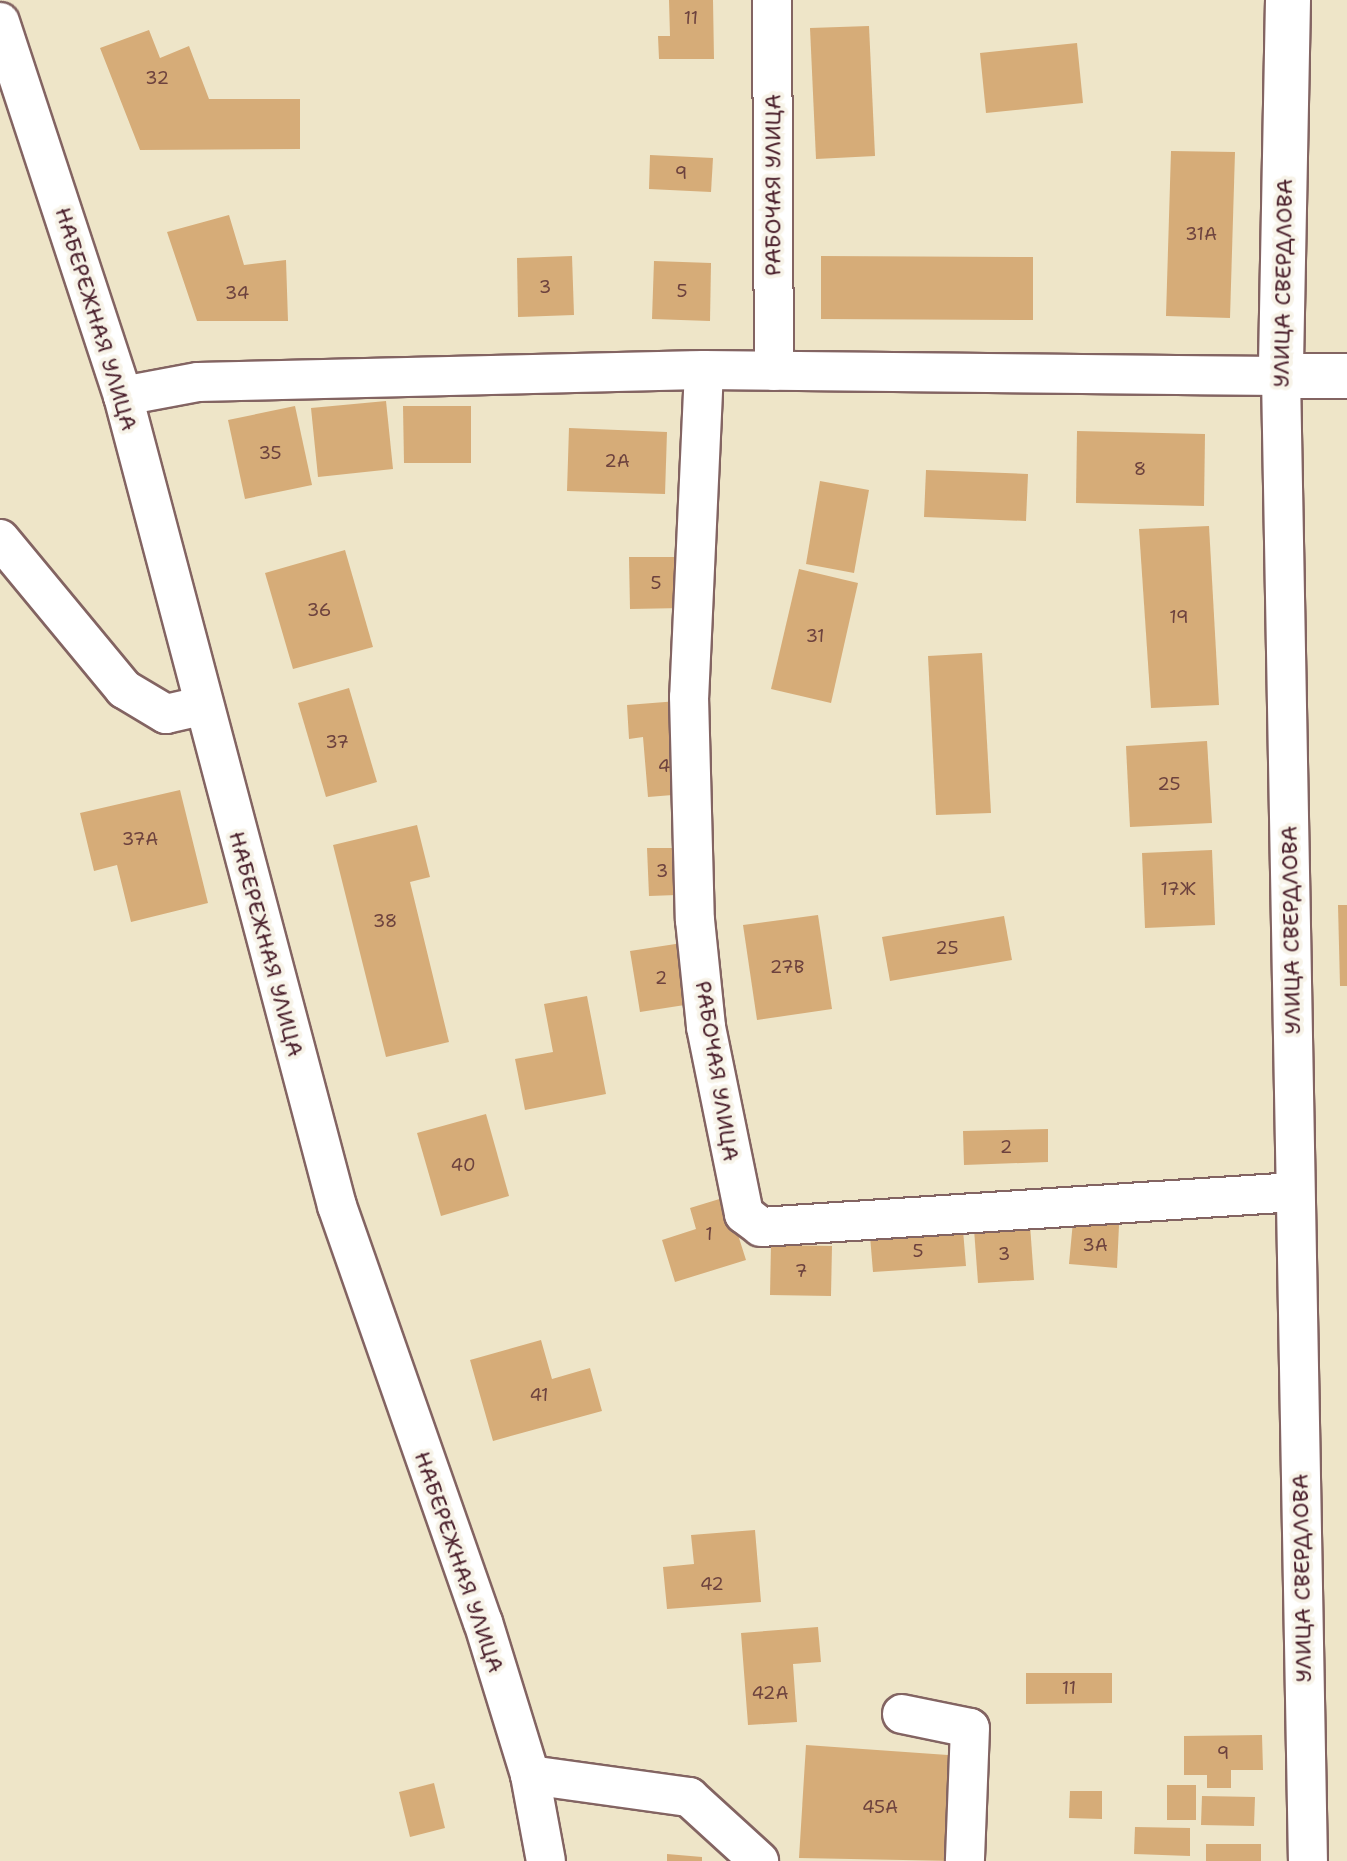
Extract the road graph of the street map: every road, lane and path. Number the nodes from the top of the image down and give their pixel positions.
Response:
1 (772, 0) edge
2 (1288, 0) edge
3 (0, 22) edge
4 (704, 370) junction
5 (774, 371) junction
6 (1281, 376) junction
7 (1347, 376) edge
8 (123, 396) junction
9 (0, 539) edge
10 (201, 706) junction
11 (1295, 1192) junction
12 (902, 1714) dead end
13 (530, 1775) junction
14 (546, 1861) edge
15 (759, 1861) edge
16 (965, 1861) edge
17 (1308, 1861) edge

1 - 5 street, РАБОЧАЯ УЛИЦА
2 - 6 main road, УЛИЦА СВЕРДЛОВА
3 - 8 street, НАБЕРЕЖНАЯ УЛИЦА
4 - 5 street
4 - 8 street
4 - 11 street, РАБОЧАЯ УЛИЦА
5 - 6 street
6 - 7 main road
6 - 11 street, УЛИЦА СВЕРДЛОВА
8 - 10 street, НАБЕРЕЖНАЯ УЛИЦА
9 - 10 street
10 - 13 street, НАБЕРЕЖНАЯ УЛИЦА
11 - 17 street, УЛИЦА СВЕРДЛОВА
12 - 16 street
13 - 14 street, НАБЕРЕЖНАЯ УЛИЦА
13 - 15 street

